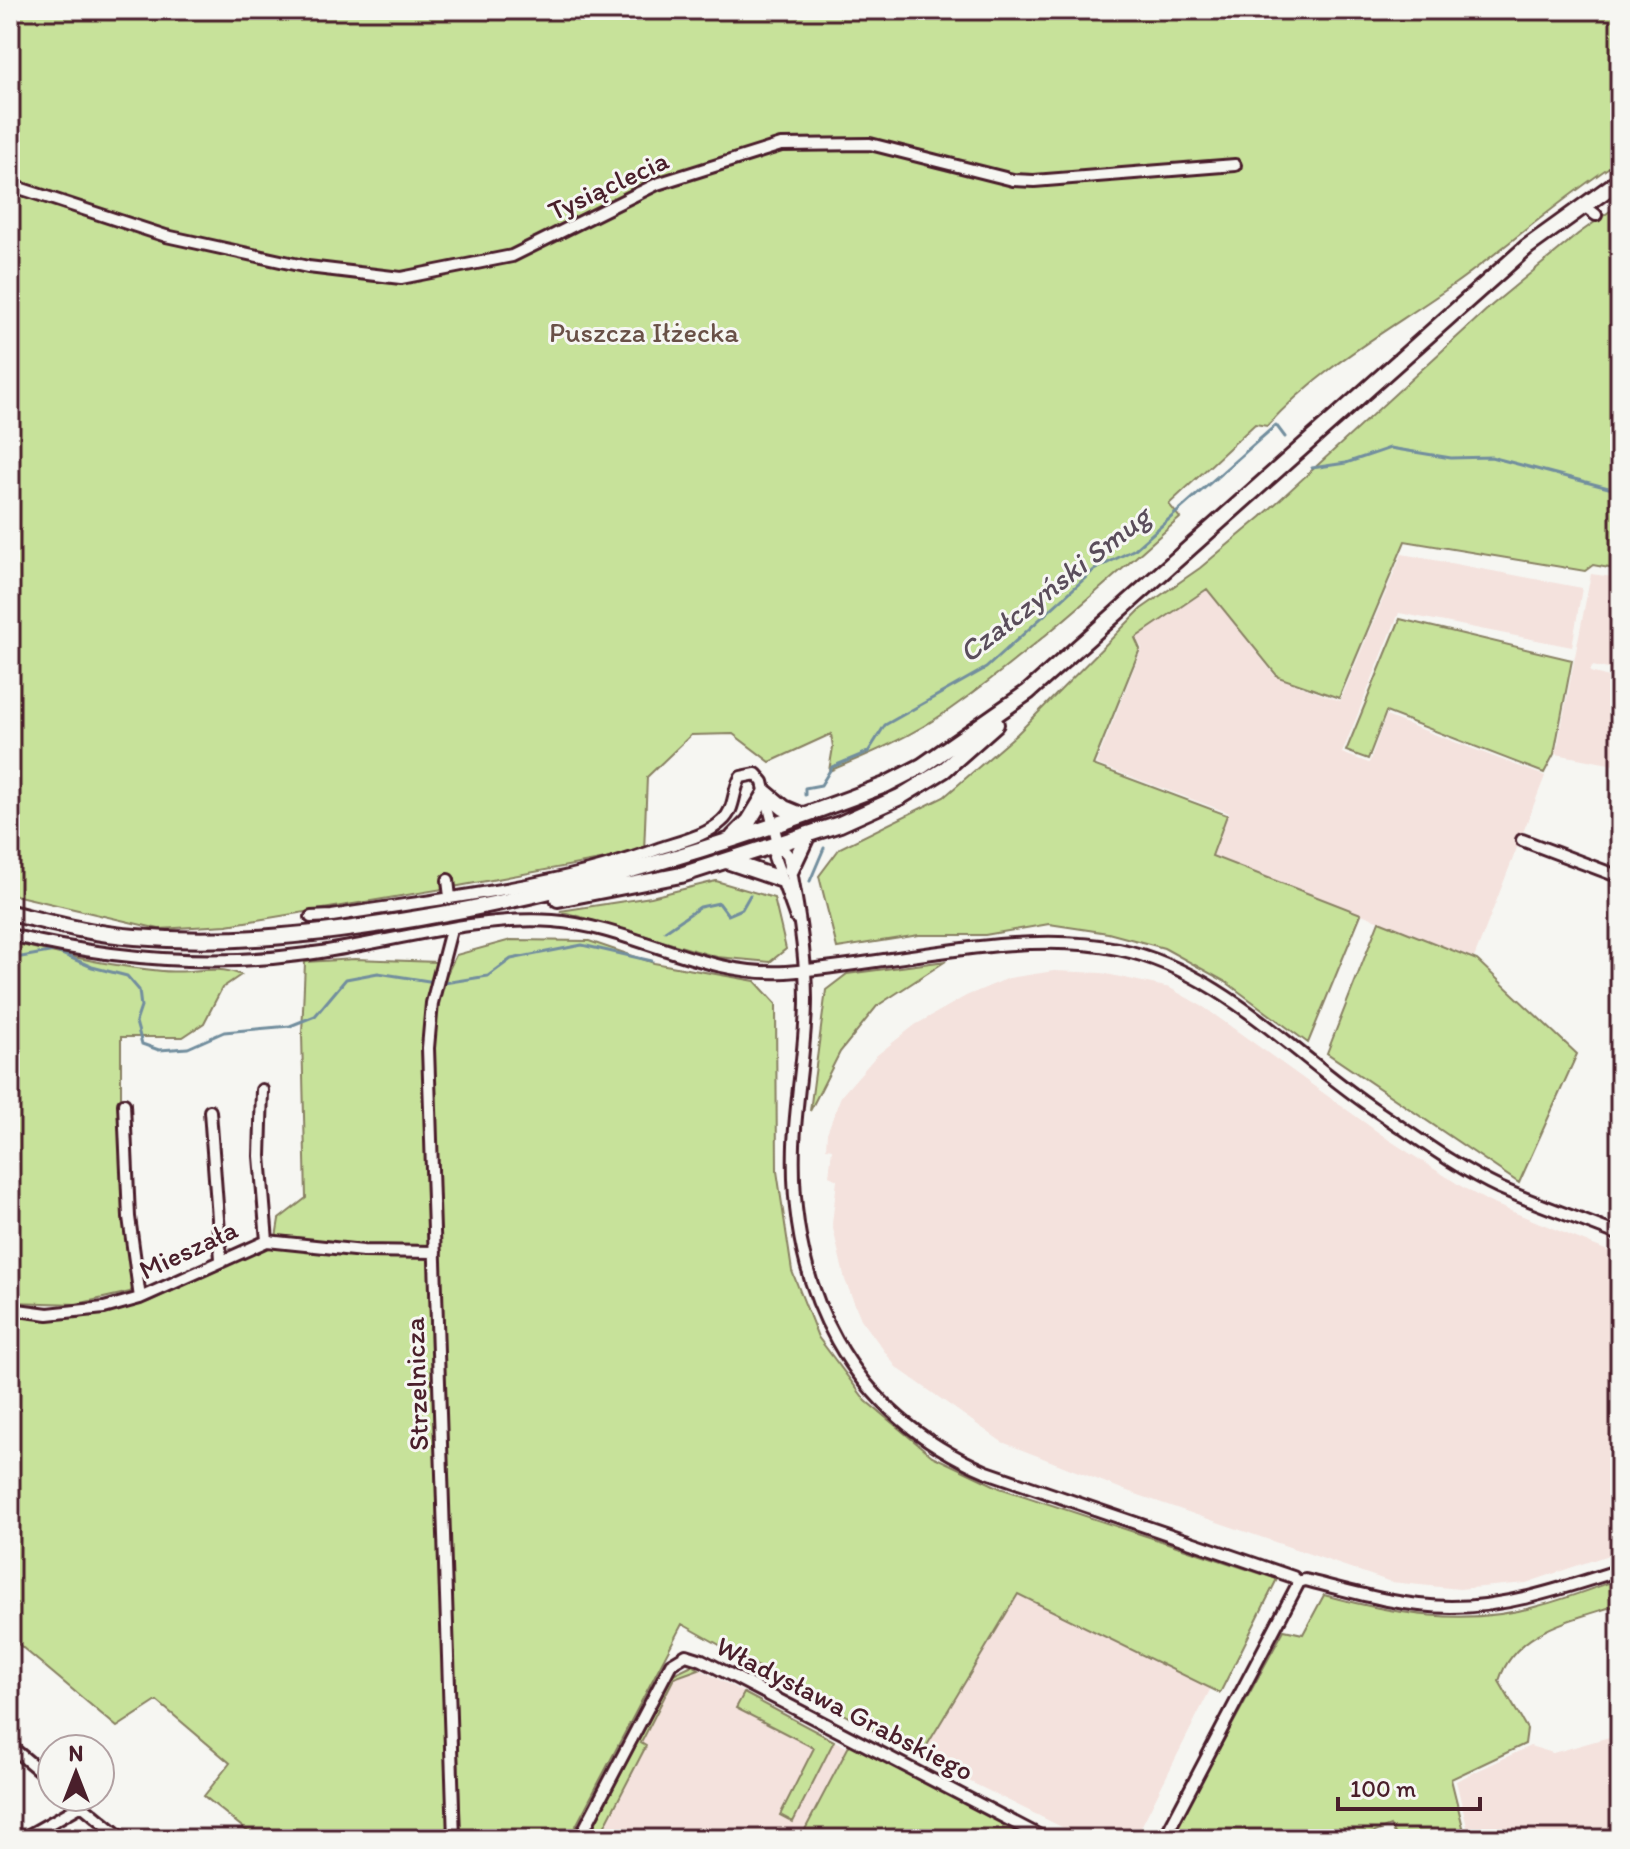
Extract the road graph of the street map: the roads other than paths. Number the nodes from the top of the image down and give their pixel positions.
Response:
1 (1235, 165) dead end
2 (1620, 180) edge
3 (10, 185) edge
4 (1583, 205) junction
5 (1596, 215) dead end
6 (1021, 697) junction
7 (766, 793) junction
8 (801, 815) junction
9 (773, 825) junction
10 (808, 834) junction
11 (1522, 840) dead end
12 (727, 842) junction
13 (778, 844) junction
14 (727, 861) junction
15 (786, 875) junction
16 (1620, 877) edge
17 (448, 880) dead end
18 (450, 897) junction
19 (494, 905) junction
20 (10, 913) edge
21 (311, 917) dead end
22 (451, 930) junction
23 (10, 935) edge
24 (805, 970) junction
25 (262, 1090) dead end
26 (124, 1104) dead end
27 (210, 1111) dead end
28 (1620, 1235) edge
29 (267, 1241) junction
30 (435, 1252) junction
31 (221, 1259) junction
32 (140, 1298) junction
33 (10, 1309) edge
34 (1620, 1570) edge
35 (1299, 1582) junction
36 (13, 1752) edge
37 (36, 1769) edge
38 (68, 1813) edge
39 (92, 1813) edge
40 (22, 1839) edge
41 (123, 1839) edge
42 (454, 1839) edge
43 (579, 1839) edge
44 (1046, 1839) edge
45 (1164, 1839) edge

1 - 3 street, Tysiąclecia
2 - 4 main road
4 - 5 street
4 - 6 main road
6 - 8 main road
6 - 10 main road
7 - 8 main road
7 - 9 street
7 - 12 main road
7 - 18 street
8 - 9 main road
9 - 12 main road
9 - 13 street
10 - 13 main road
10 - 15 main road
11 - 16 street
12 - 19 main road
13 - 14 main road
13 - 15 street
14 - 15 main road
14 - 19 main road
15 - 24 street
17 - 18 street
18 - 21 street
19 - 20 main road
22 - 23 street
22 - 24 street
22 - 30 street, Strzelnicza
24 - 28 street
24 - 35 street
25 - 29 street
26 - 32 street
27 - 31 street
29 - 30 street, Mieszała
29 - 31 street, Mieszała
30 - 42 street, Strzelnicza
31 - 32 street, Mieszała
32 - 33 street, Mieszała
34 - 35 street
35 - 45 street
36 - 37 street
38 - 40 street
39 - 41 street
43 - 44 street, Władysława Grabskiego

